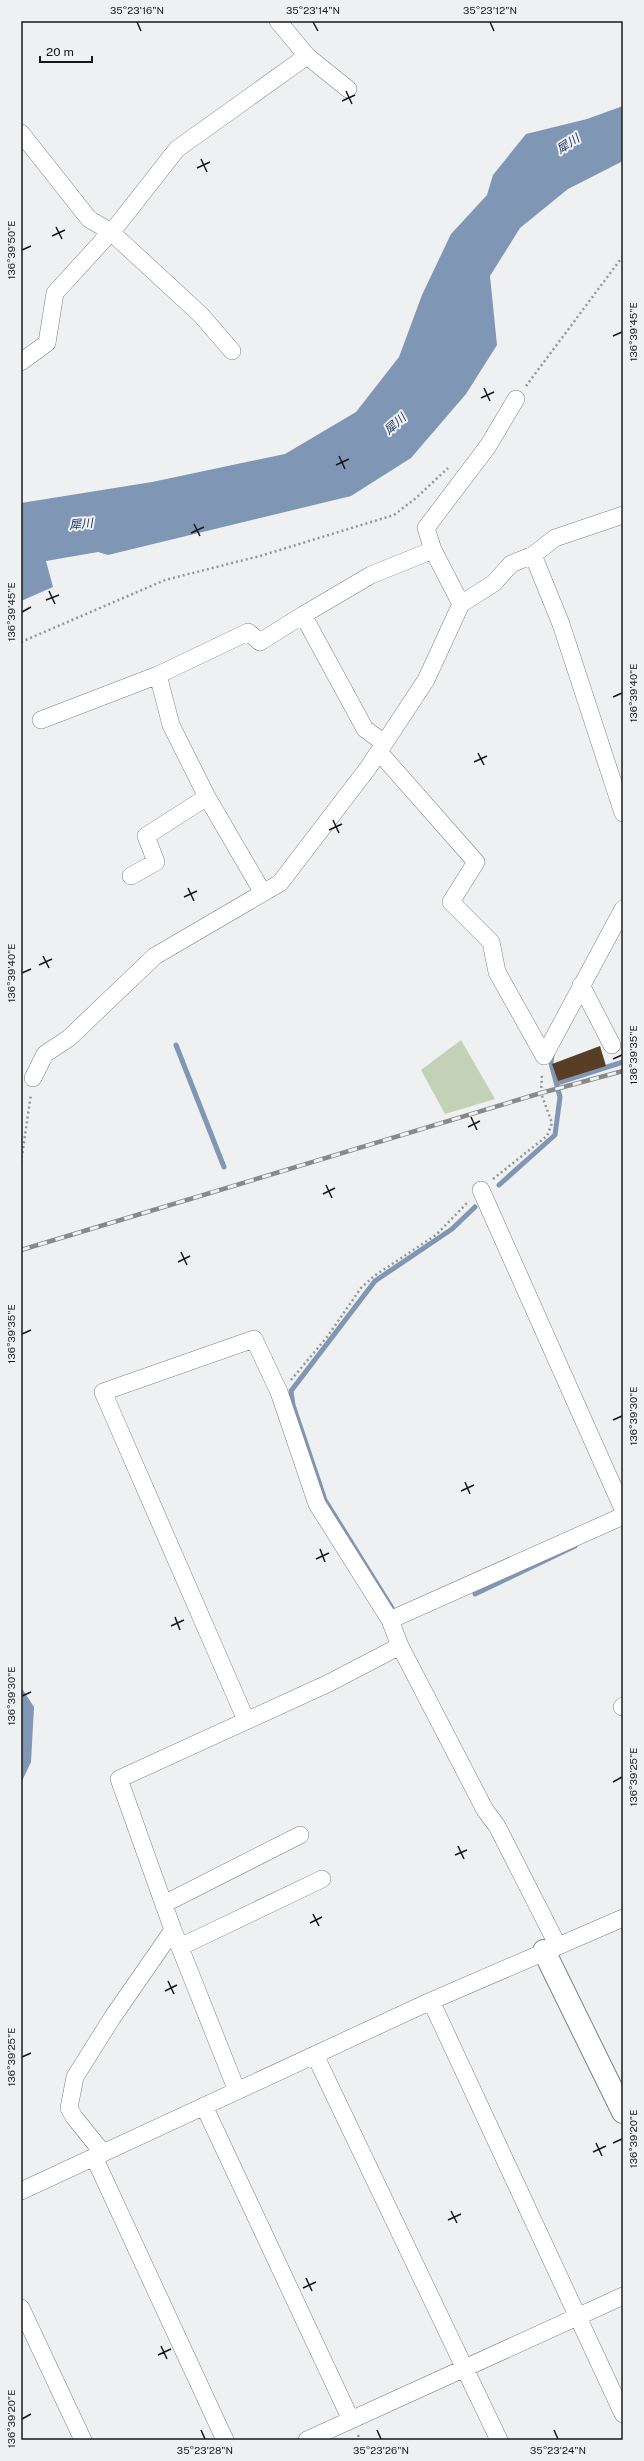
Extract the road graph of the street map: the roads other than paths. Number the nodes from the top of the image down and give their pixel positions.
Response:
1 (278, 21) edge
2 (307, 56) junction
3 (348, 89) dead end
4 (21, 133) edge
5 (111, 232) junction
6 (232, 352) dead end
7 (21, 362) edge
8 (516, 399) road end
9 (623, 515) edge
10 (433, 550) junction
11 (533, 555) junction
12 (461, 604) junction
13 (303, 615) junction
14 (158, 675) junction
15 (41, 720) dead end
16 (381, 747) junction
17 (207, 797) junction
18 (623, 813) edge
19 (131, 876) dead end
20 (263, 893) junction
21 (623, 909) edge
22 (581, 985) junction
23 (612, 1045) dead end
24 (33, 1078) road end
25 (481, 1190) road end
26 (623, 1509) edge
27 (623, 1516) edge
28 (390, 1620) junction
29 (400, 1646) junction
30 (246, 1720) junction
31 (300, 1835) dead end
32 (322, 1879) dead end
33 (164, 1904) junction
34 (623, 1918) edge
35 (173, 1930) junction
36 (180, 1947) junction
37 (551, 1949) junction
38 (430, 2001) junction
39 (315, 2055) junction
40 (237, 2091) junction
41 (204, 2106) junction
42 (623, 2112) edge
43 (99, 2155) junction
44 (21, 2191) edge
45 (623, 2296) edge
46 (21, 2308) edge
47 (578, 2317) junction
48 (466, 2368) junction
49 (623, 2414) edge
50 (351, 2420) junction
51 (83, 2440) edge
52 (225, 2440) edge
53 (307, 2440) edge
54 (499, 2440) edge

1 - 2 street
2 - 3 street
2 - 5 street
4 - 5 street
5 - 6 street
5 - 7 street
8 - 10 street
9 - 11 street
10 - 12 street
10 - 13 street
11 - 12 street
11 - 18 street
12 - 16 street
13 - 14 street
13 - 16 street
14 - 15 street
14 - 17 street
16 - 20 street
16 - 22 street
17 - 19 street
17 - 20 street
20 - 24 street
21 - 22 street
22 - 23 street
25 - 26 street
27 - 28 street
28 - 29 street
28 - 30 street
29 - 30 street
29 - 37 street
30 - 33 street
31 - 33 street
32 - 36 street
33 - 35 street
34 - 37 street
35 - 36 street
35 - 43 street
36 - 40 street
37 - 38 street
37 - 42 street
38 - 39 street
38 - 47 street
39 - 40 street
39 - 48 street
40 - 41 street
41 - 43 street
41 - 50 street
43 - 44 street
43 - 52 street
45 - 47 street
46 - 51 street
47 - 48 street
47 - 49 street
48 - 50 street
48 - 54 street
50 - 53 street

